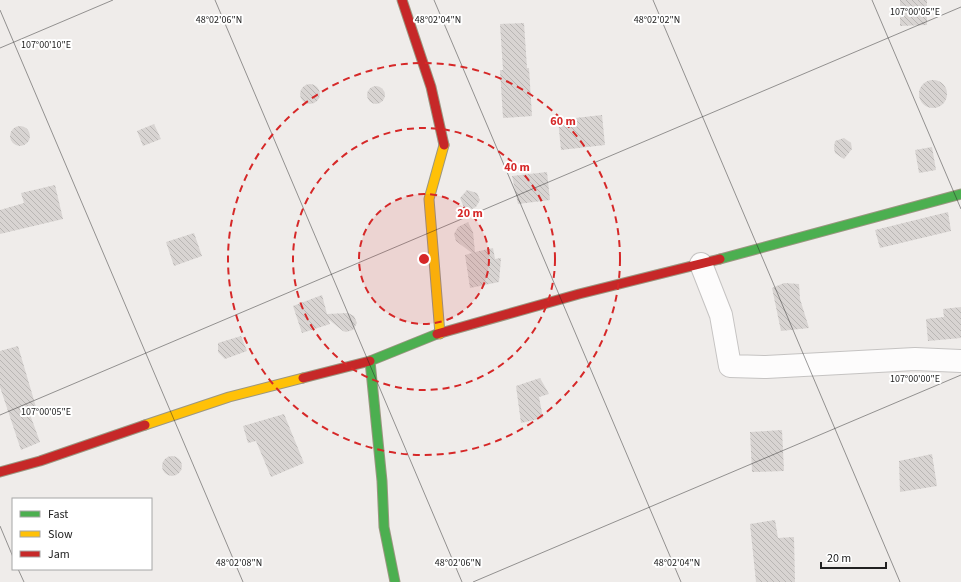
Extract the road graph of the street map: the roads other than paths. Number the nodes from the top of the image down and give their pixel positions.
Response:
1 (402, 0) edge
2 (961, 194) edge
3 (701, 264) junction
4 (440, 334) junction
5 (370, 361) junction
6 (961, 361) edge
7 (0, 472) edge
8 (395, 582) edge

1 - 4 street
2 - 3 street
3 - 4 street
3 - 6 street
4 - 5 street
5 - 7 street
5 - 8 street

